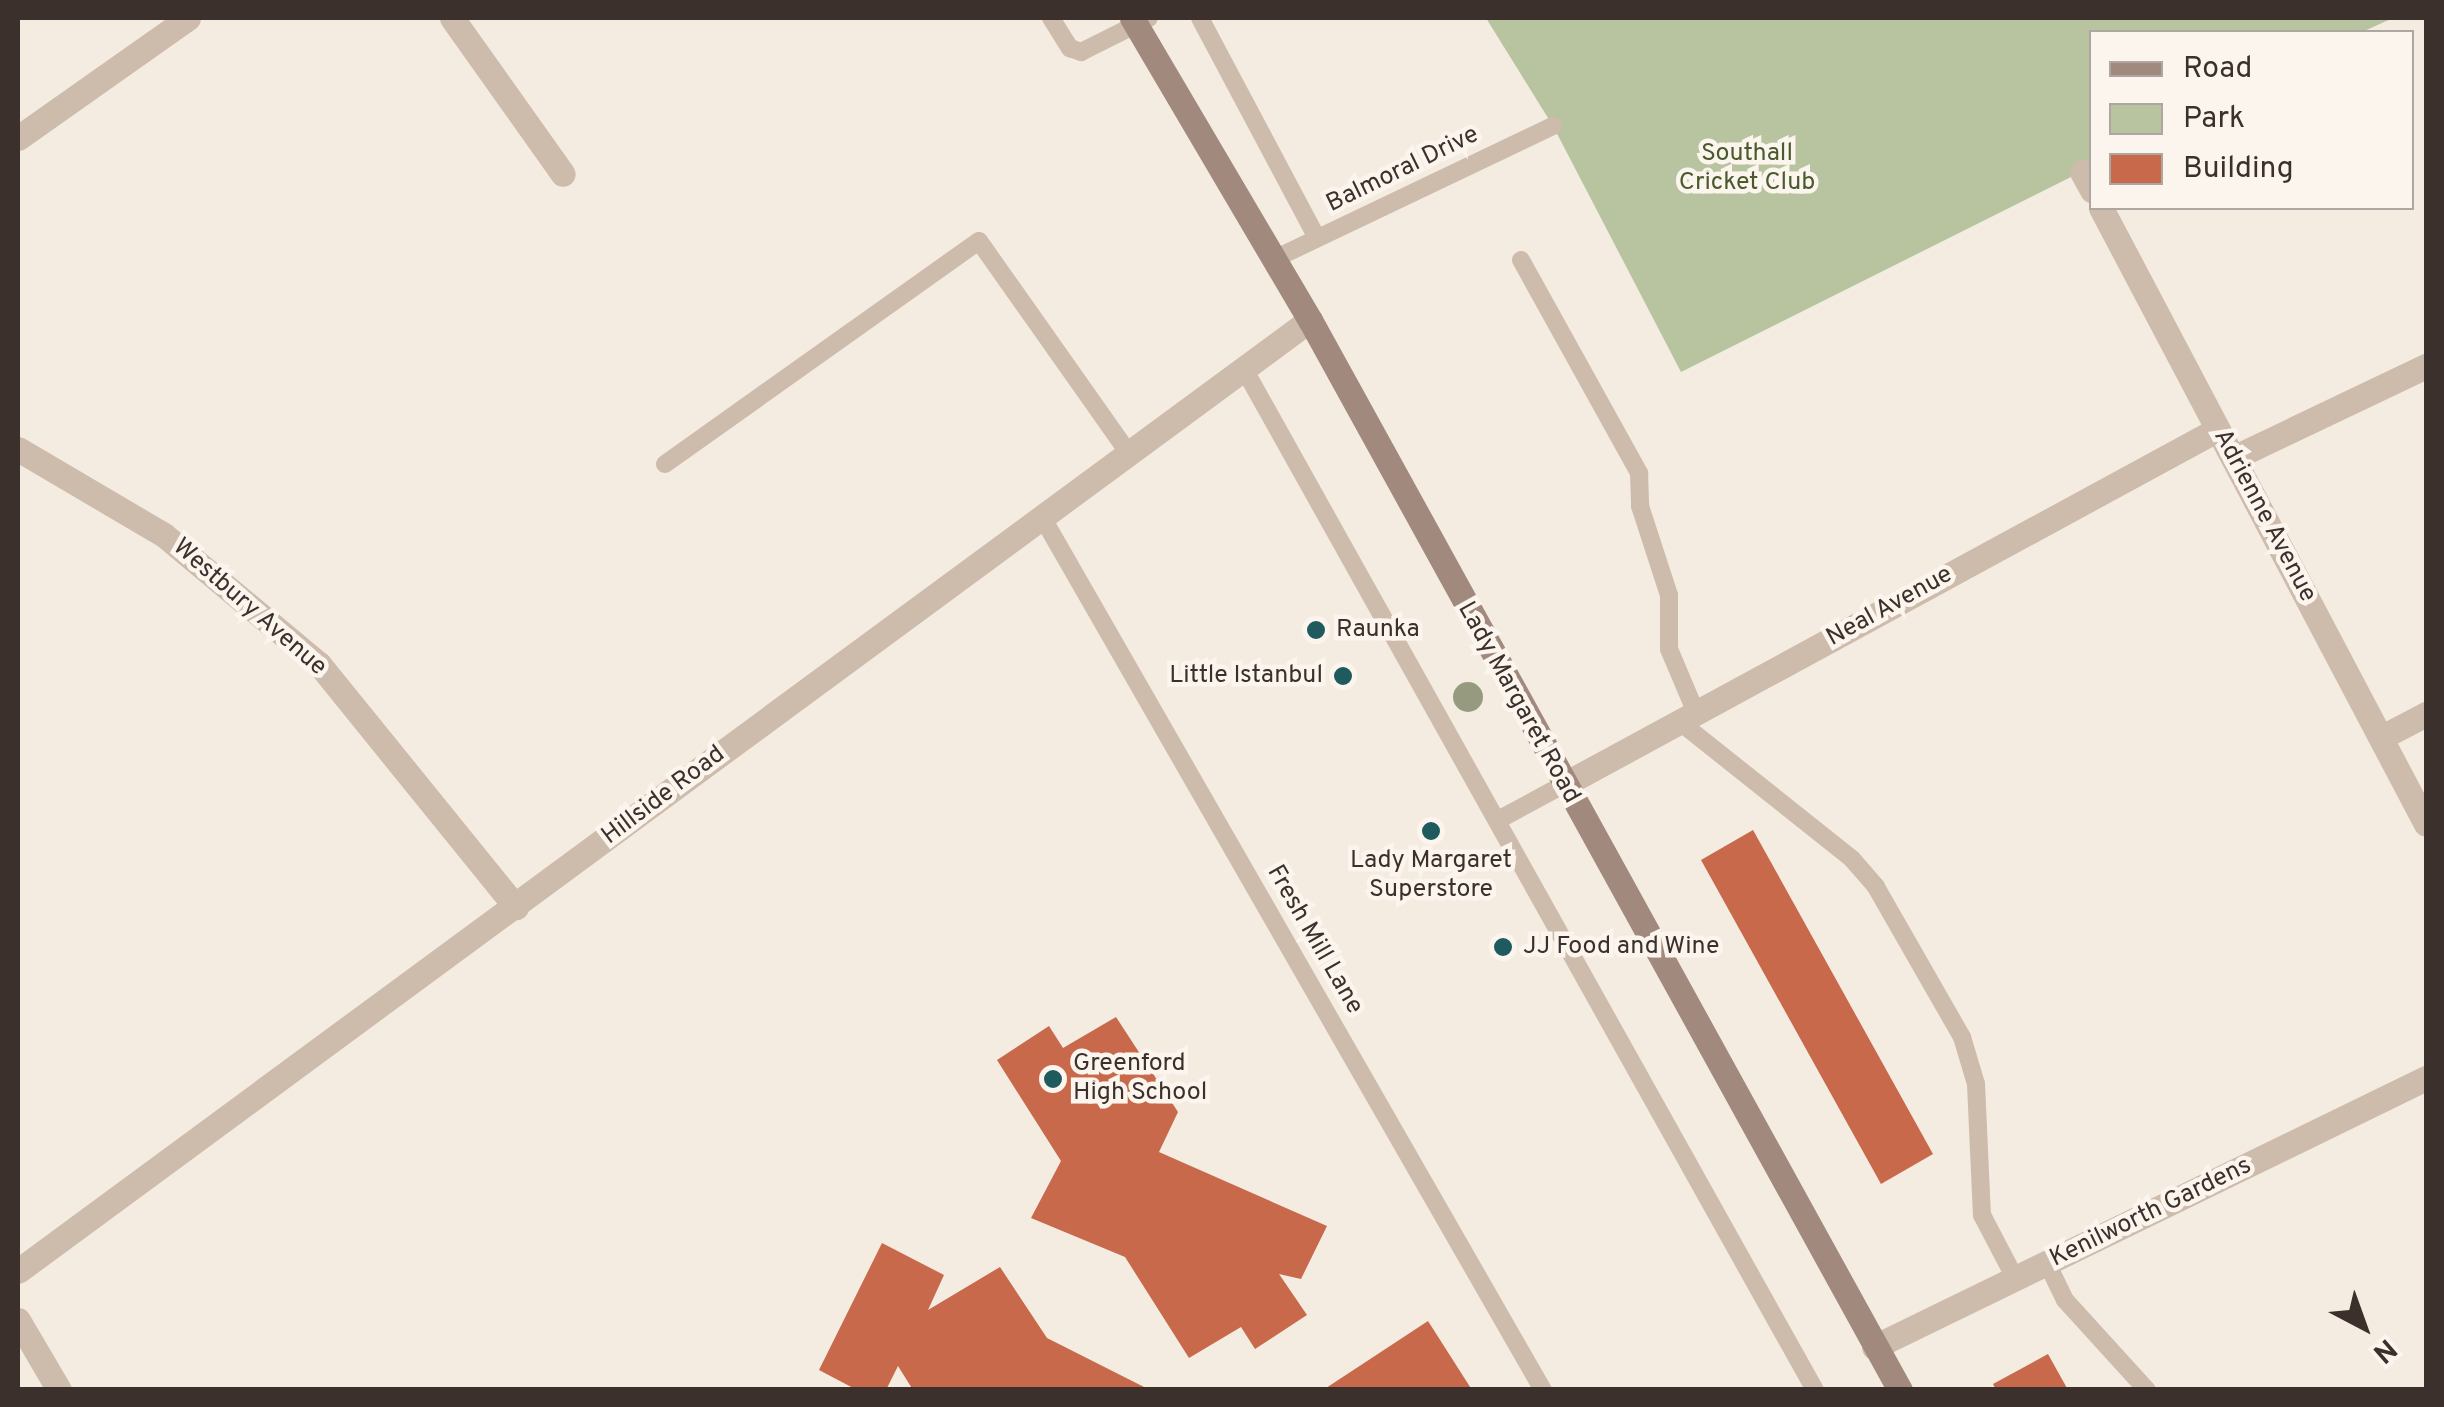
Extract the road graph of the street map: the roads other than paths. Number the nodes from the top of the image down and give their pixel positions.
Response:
1 (188, 18) edge
2 (452, 18) edge
3 (1051, 18) edge
4 (1200, 18) edge
5 (1139, 20) edge
6 (1553, 126) dead end
7 (18, 138) edge
8 (563, 174) dead end
9 (2102, 210) edge
10 (1317, 238) junction
11 (1274, 259) junction
12 (1521, 260) dead end
13 (1310, 320) junction
14 (1243, 366) junction
15 (2426, 366) edge
16 (2218, 429) junction
17 (18, 449) edge
18 (1128, 452) junction
19 (2233, 458) junction
20 (665, 464) dead end
21 (1042, 515) junction
22 (2426, 714) edge
23 (1688, 718) junction
24 (2382, 737) junction
25 (1563, 786) junction
26 (1500, 818) junction
27 (2426, 824) edge
28 (516, 907) junction
29 (2426, 1078) edge
30 (2048, 1263) junction
31 (18, 1270) edge
32 (2015, 1278) junction
33 (18, 1320) edge
34 (1874, 1347) junction
35 (56, 1389) edge
36 (1543, 1390) edge
37 (1815, 1390) edge
38 (1900, 1390) edge
39 (2147, 1390) edge

1 - 7 street
2 - 8 street
3 - 5 lane
4 - 10 lane
5 - 11 street, Lady Margaret Road
6 - 10 lane, Balmoral Drive
9 - 16 street, Adrienne Avenue
10 - 11 lane, Balmoral Drive
11 - 13 street, Lady Margaret Road
12 - 23 lane
13 - 14 street, Hillside Road
13 - 25 street, Lady Margaret Road
14 - 18 street, Hillside Road
14 - 26 lane
15 - 19 street
16 - 19 street, Adrienne Avenue
16 - 23 street, Neal Avenue
17 - 28 street, Westbury Avenue
18 - 20 lane
18 - 21 street, Hillside Road
19 - 24 street, Adrienne Avenue
21 - 28 street, Hillside Road
21 - 36 lane, Fresh Mill Lane
22 - 24 street
23 - 25 street, Neal Avenue
23 - 32 lane
24 - 27 street, Adrienne Avenue
25 - 26 lane
25 - 34 street, Lady Margaret Road
26 - 37 lane
28 - 31 street, Hillside Road
29 - 30 street, Kenilworth Gardens
30 - 32 street, Kenilworth Gardens
30 - 39 lane
32 - 34 street, Kenilworth Gardens
33 - 35 street
34 - 38 street, Lady Margaret Road

